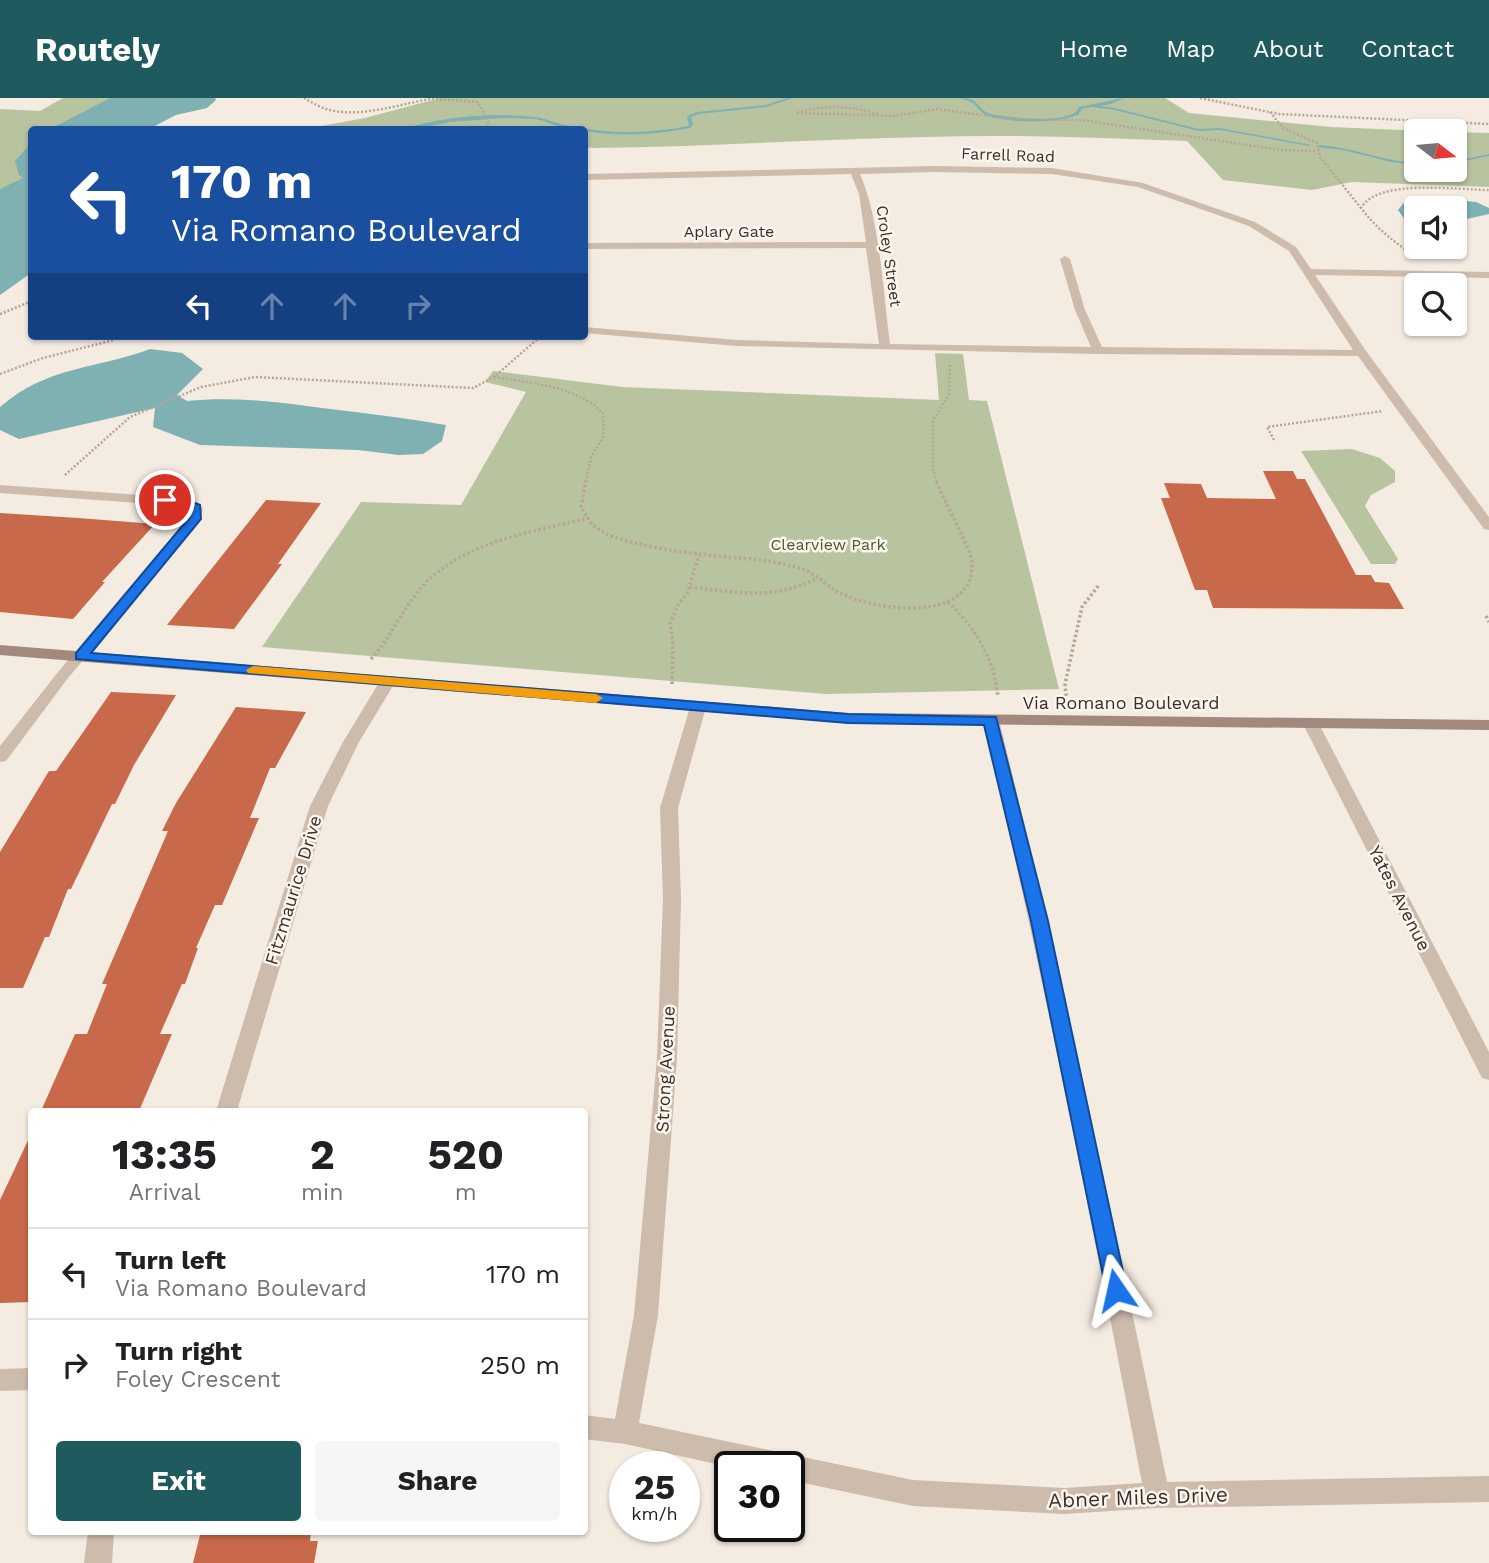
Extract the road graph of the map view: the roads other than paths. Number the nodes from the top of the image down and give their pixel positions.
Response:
1 (855, 172) junction
2 (588, 177) edge
3 (873, 245) junction
4 (588, 246) edge
5 (1065, 259) dead end
6 (1307, 272) junction
7 (1489, 275) edge
8 (588, 330) edge
9 (885, 346) junction
10 (1098, 351) junction
11 (1361, 352) junction
12 (0, 489) edge
13 (1489, 526) edge
14 (0, 650) edge
15 (80, 656) junction
16 (388, 681) junction
17 (698, 707) junction
18 (991, 720) junction
19 (1311, 724) junction
20 (1489, 725) edge
21 (0, 757) edge
22 (1489, 1072) edge
23 (227, 1108) edge
24 (28, 1379) edge
25 (0, 1380) edge
26 (588, 1427) edge
27 (625, 1432) junction
28 (714, 1451) edge
29 (805, 1471) edge
30 (1489, 1489) edge
31 (1157, 1495) junction
32 (101, 1535) edge
33 (98, 1563) edge

1 - 2 street, Farrell Road
1 - 3 street, Croley Street
1 - 6 street, Farrell Road
3 - 4 street, Aplary Gate
3 - 9 street, Croley Street
5 - 10 street
6 - 7 street
6 - 11 street, Farrell Road
8 - 9 street
9 - 10 street
10 - 11 street
11 - 13 street, Farrell Road
12 - 15 street
14 - 15 street, Via Romano Boulevard
15 - 16 street, Via Romano Boulevard
15 - 21 street
16 - 17 street, Via Romano Boulevard
16 - 23 street, Fitzmaurice Drive
17 - 18 street, Via Romano Boulevard
17 - 27 street, Strong Avenue
18 - 19 street, Via Romano Boulevard
18 - 31 street
19 - 20 street, Via Romano Boulevard
19 - 22 street, Yates Avenue
24 - 25 street
26 - 27 street
27 - 28 street
29 - 31 street, Abner Miles Drive
30 - 31 street, Abner Miles Drive
32 - 33 street

